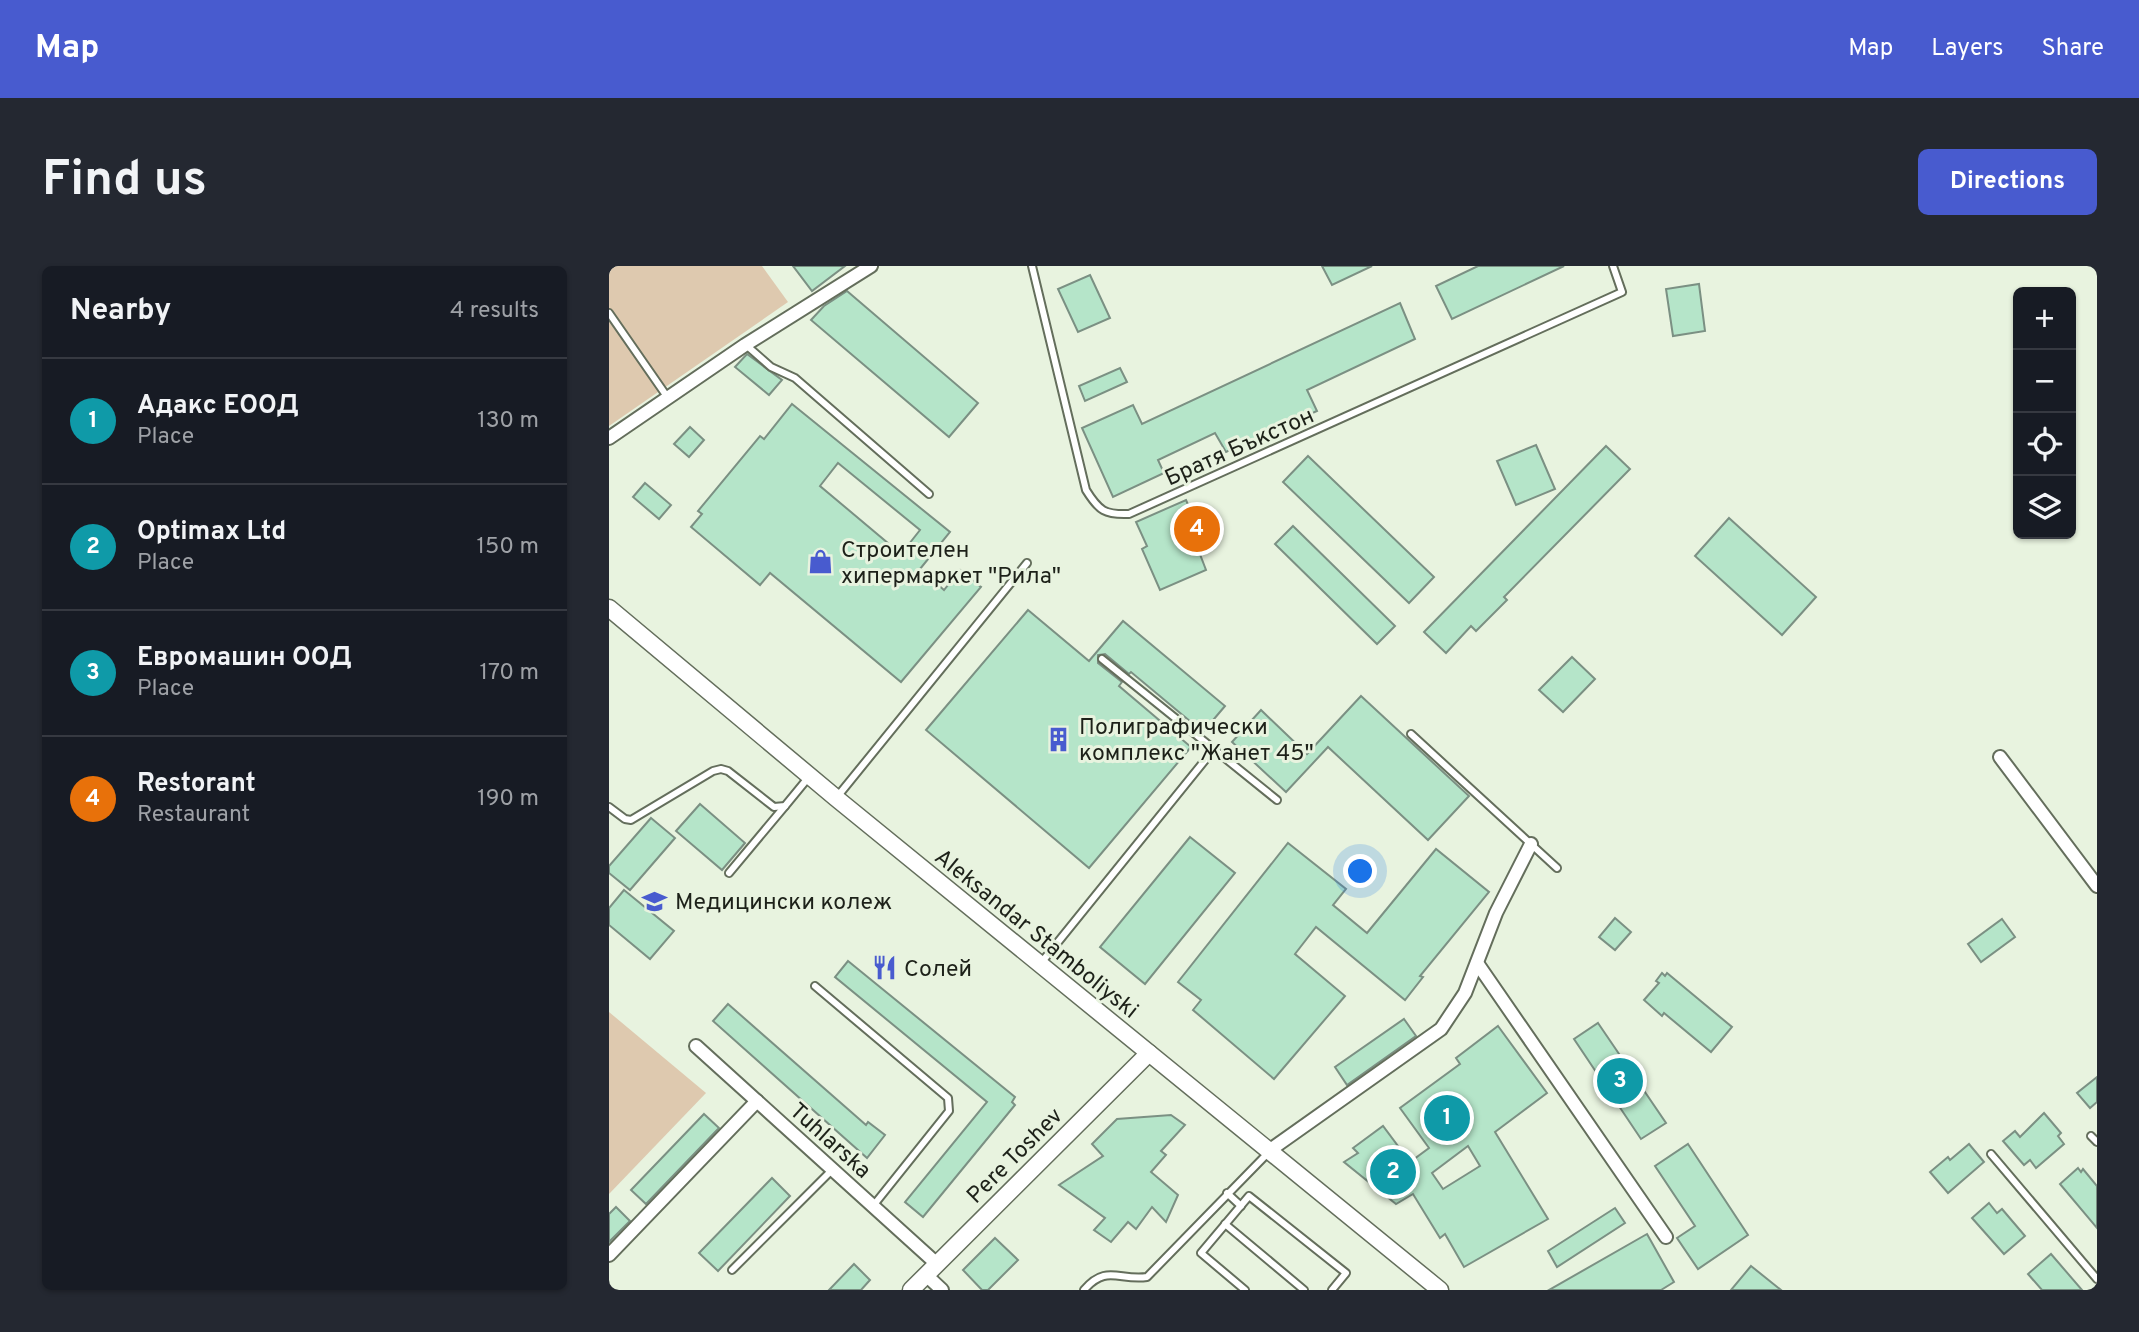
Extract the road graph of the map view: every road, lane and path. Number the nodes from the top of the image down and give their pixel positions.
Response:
1 (871, 266) edge
2 (1032, 266) edge
3 (1613, 266) edge
4 (609, 313) edge
5 (745, 345) junction
6 (669, 399) junction
7 (609, 438) edge
8 (929, 494) dead end
9 (1027, 563) dead end
10 (609, 608) edge
11 (1102, 659) dead end
12 (1411, 734) dead end
13 (1214, 749) junction
14 (2000, 757) dead end
15 (809, 776) junction
16 (836, 798) junction
17 (1277, 800) dead end
18 (785, 806) junction
19 (609, 807) edge
20 (1531, 844) junction
21 (1557, 868) dead end
22 (729, 873) dead end
23 (2097, 886) edge
24 (1477, 963) junction
25 (1040, 964) junction
26 (815, 986) dead end
27 (696, 1046) dead end
28 (1149, 1053) junction
29 (757, 1101) junction
30 (2091, 1136) dead end
31 (2097, 1142) edge
32 (1270, 1150) junction
33 (1991, 1154) dead end
34 (832, 1170) junction
35 (1227, 1193) junction
36 (873, 1206) junction
37 (1241, 1206) junction
38 (1225, 1224) junction
39 (1666, 1237) dead end
40 (609, 1255) edge
41 (732, 1269) dead end
42 (932, 1269) junction
43 (2097, 1279) edge
44 (1432, 1287) edge
45 (911, 1290) edge
46 (942, 1290) edge
47 (1084, 1290) edge
48 (1245, 1290) edge
49 (1304, 1290) edge
50 (1332, 1290) edge

1 - 5 street
2 - 3 lane, Братя Бъкстон
4 - 6 lane
5 - 6 street
5 - 8 lane
6 - 7 street
9 - 16 lane
10 - 15 street, Aleksandar Stamboliyski
11 - 13 lane
12 - 20 lane
13 - 17 lane
13 - 25 lane
14 - 23 street
15 - 16 street, Aleksandar Stamboliyski
15 - 18 lane
16 - 25 street, Aleksandar Stamboliyski
18 - 19 lane
18 - 22 lane
20 - 21 lane
20 - 24 street
24 - 32 street
24 - 39 street
25 - 28 street, Aleksandar Stamboliyski
26 - 36 lane
27 - 29 street, Tuhlarska
28 - 32 street, Aleksandar Stamboliyski
28 - 42 street, Pere Toshev
29 - 34 street, Tuhlarska
29 - 40 street
30 - 31 lane
32 - 35 lane
32 - 44 street, Aleksandar Stamboliyski
33 - 43 lane
34 - 36 street, Tuhlarska
34 - 41 lane
35 - 37 lane
35 - 47 lane
36 - 42 street, Tuhlarska
37 - 38 lane
37 - 50 lane
38 - 48 lane
38 - 49 lane
42 - 45 street, Pere Toshev
42 - 46 street, Tuhlarska

